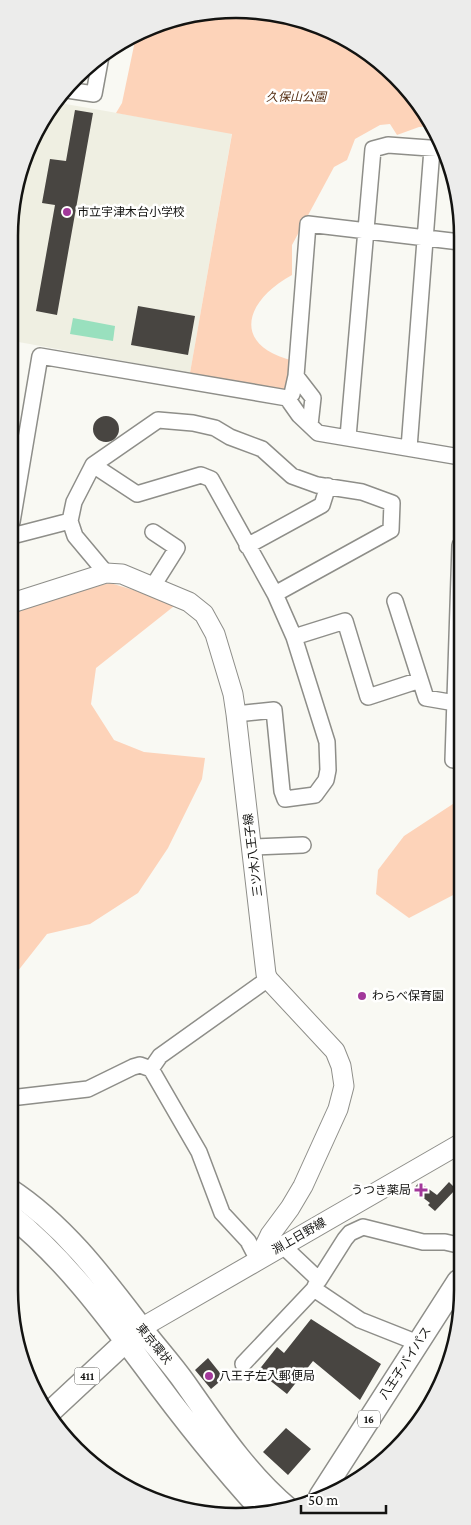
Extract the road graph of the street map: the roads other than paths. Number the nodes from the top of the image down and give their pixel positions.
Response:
1 (99, 66) edge
2 (73, 91) edge
3 (436, 149) edge
4 (437, 153) edge
5 (366, 231) junction
6 (426, 238) junction
7 (454, 241) edge
8 (296, 376) junction
9 (287, 398) junction
10 (310, 425) junction
11 (348, 437) junction
12 (409, 448) junction
13 (454, 456) edge
14 (92, 466) junction
15 (18, 486) edge
16 (328, 486) junction
17 (70, 521) junction
18 (153, 532) dead end
19 (18, 534) edge
20 (247, 546) junction
21 (106, 573) junction
22 (153, 586) junction
23 (275, 594) junction
24 (18, 601) edge
25 (395, 601) dead end
26 (294, 637) junction
27 (420, 680) junction
28 (454, 703) edge
29 (236, 714) junction
30 (454, 732) edge
31 (454, 760) edge
32 (303, 845) dead end
33 (251, 847) junction
34 (268, 979) junction
35 (151, 1069) junction
36 (18, 1097) edge
37 (454, 1147) edge
38 (18, 1196) edge
39 (18, 1222) edge
40 (454, 1244) edge
41 (283, 1246) junction
42 (258, 1260) junction
43 (316, 1284) junction
44 (454, 1287) edge
45 (133, 1334) junction
46 (418, 1343) junction
47 (243, 1364) dead end
48 (53, 1409) edge
49 (325, 1488) edge
50 (282, 1502) edge
51 (258, 1506) edge

1 - 2 street
3 - 5 street
4 - 6 street
5 - 6 street
5 - 8 street
5 - 11 street
6 - 7 street
6 - 12 street
8 - 9 street
8 - 10 street
9 - 10 street
9 - 15 street
10 - 11 street
11 - 12 street
12 - 13 street
14 - 16 street
14 - 17 street
14 - 20 street
16 - 20 street
16 - 23 street
17 - 19 street
17 - 21 street
18 - 22 street
20 - 23 street
21 - 22 main road, 三ツ木八王子線
21 - 24 main road, 三ツ木八王子線
22 - 29 main road, 三ツ木八王子線
23 - 26 street
25 - 27 street
26 - 27 street
26 - 29 street
27 - 28 street
29 - 33 main road, 三ツ木八王子線
30 - 31 street
32 - 33 street
33 - 34 main road, 三ツ木八王子線
34 - 35 street
34 - 42 main road
35 - 36 street
35 - 42 street
37 - 41 main road, 淵上日野線
38 - 45 highway, 東京環状
39 - 45 highway, 東京環状
40 - 43 street
41 - 42 main road, 淵上日野線
41 - 43 street
42 - 45 main road, 淵上日野線
43 - 46 street
43 - 47 street
44 - 46 highway, 八王子バイパス / 16
45 - 48 highway, 411
45 - 50 highway, 東京環状
45 - 51 highway, 東京環状
46 - 49 highway, 八王子バイパス / 16

